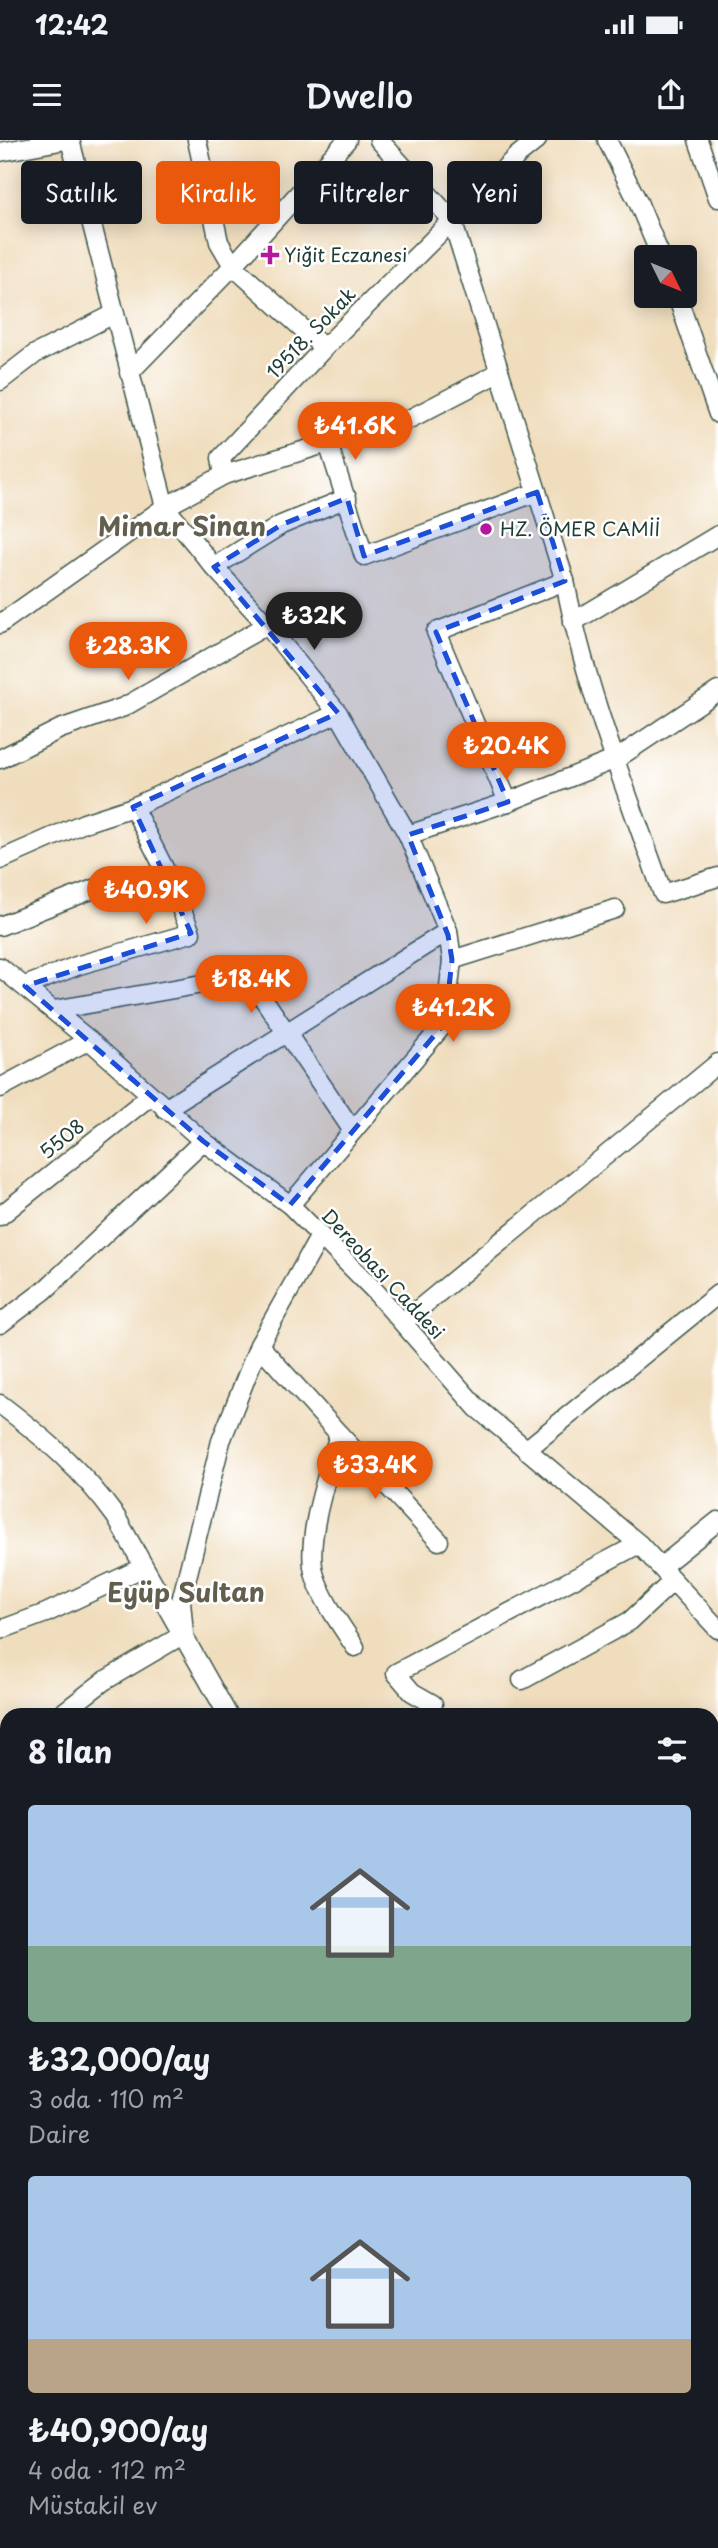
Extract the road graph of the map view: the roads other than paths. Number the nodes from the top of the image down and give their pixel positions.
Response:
1 (68, 140) edge
2 (197, 140) edge
3 (347, 140) edge
4 (379, 140) edge
5 (537, 140) edge
6 (607, 140) edge
7 (698, 140) edge
8 (0, 152) edge
9 (512, 161) edge
10 (718, 198) edge
11 (447, 215) edge
12 (448, 224) edge
13 (453, 224) edge
14 (656, 245) edge
15 (233, 266) junction
16 (681, 308) edge
17 (114, 314) junction
18 (324, 348) junction
19 (129, 373) junction
20 (498, 373) junction
21 (0, 381) edge
22 (718, 414) edge
23 (328, 443) junction
24 (225, 475) junction
25 (537, 492) junction
26 (347, 498) junction
27 (165, 507) junction
28 (718, 535) edge
29 (214, 567) junction
30 (565, 582) junction
31 (573, 622) junction
32 (0, 624) edge
33 (267, 625) junction
34 (718, 691) edge
35 (338, 713) junction
36 (0, 759) edge
37 (615, 759) junction
38 (508, 802) junction
39 (133, 807) junction
40 (408, 835) junction
41 (0, 860) edge
42 (167, 874) junction
43 (718, 877) edge
44 (615, 909) dead end
45 (0, 926) edge
46 (448, 931) junction
47 (452, 960) junction
48 (0, 967) edge
49 (25, 986) junction
50 (54, 1010) junction
51 (286, 1032) junction
52 (89, 1040) junction
53 (718, 1063) edge
54 (0, 1088) edge
55 (150, 1096) junction
56 (165, 1109) junction
57 (353, 1130) junction
58 (203, 1140) junction
59 (290, 1205) junction
60 (0, 1216) edge
61 (320, 1236) junction
62 (718, 1294) edge
63 (403, 1322) junction
64 (0, 1324) edge
65 (259, 1345) junction
66 (0, 1404) edge
67 (339, 1434) junction
68 (526, 1450) junction
69 (718, 1521) edge
70 (439, 1541) dead end
71 (639, 1544) junction
72 (144, 1567) junction
73 (667, 1573) junction
74 (718, 1629) edge
75 (0, 1630) edge
76 (184, 1633) junction
77 (355, 1647) dead end
78 (522, 1680) dead end
79 (433, 1703) dead end
80 (69, 1708) edge
81 (224, 1708) edge

1 - 8 street
1 - 17 street
2 - 15 street
3 - 15 street
4 - 11 street
5 - 9 street, 19518. Sokak
6 - 14 street
7 - 10 street
12 - 18 street, 19518. Sokak
13 - 20 street
15 - 18 street
15 - 19 street
16 - 22 street
17 - 19 street
17 - 21 street
18 - 24 street, 19518. Sokak
19 - 27 street
20 - 23 street
20 - 25 street
23 - 24 street
23 - 26 street
24 - 27 street
25 - 26 street
25 - 30 street
26 - 29 street
27 - 29 street
27 - 32 street
28 - 31 street
29 - 33 street
30 - 31 street
30 - 38 street
31 - 37 street
33 - 35 street
33 - 36 street
34 - 37 street
35 - 39 street
35 - 40 street
37 - 38 street
37 - 43 street
38 - 40 street
39 - 41 street
39 - 42 street
40 - 46 street
42 - 45 street
42 - 49 street
44 - 47 street
46 - 47 street
46 - 51 street
47 - 57 street
48 - 49 street, Dereobası Caddesi
49 - 50 street, Dereobası Caddesi
50 - 51 street
50 - 52 street, Dereobası Caddesi
51 - 56 street
51 - 57 street
52 - 54 street
52 - 55 street, Dereobası Caddesi
53 - 63 street
55 - 56 street, Dereobası Caddesi
55 - 60 street, 5508
56 - 58 street, Dereobası Caddesi
57 - 59 street
58 - 59 street, Dereobası Caddesi
58 - 64 street
59 - 61 street, Dereobası Caddesi
61 - 63 street, Dereobası Caddesi
61 - 65 street
62 - 68 street
63 - 68 street, Dereobası Caddesi
65 - 67 street
65 - 76 street
66 - 72 street
67 - 70 street
67 - 77 street
68 - 71 street, Dereobası Caddesi
69 - 73 street
71 - 73 street, Dereobası Caddesi
71 - 79 street
72 - 75 street
72 - 76 street
73 - 74 street, Dereobası Caddesi
73 - 78 street
76 - 80 street
76 - 81 street

